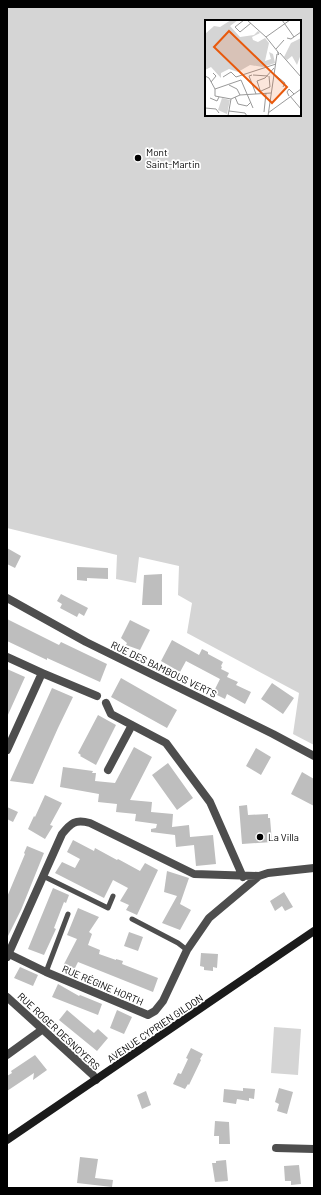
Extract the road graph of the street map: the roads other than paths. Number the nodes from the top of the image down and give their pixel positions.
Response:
1 (7, 598) edge
2 (7, 657) edge
3 (42, 673) junction
4 (97, 696) dead end
5 (106, 703) dead end
6 (132, 725) junction
7 (7, 750) edge
8 (314, 756) edge
9 (108, 770) dead end
10 (314, 868) edge
11 (44, 876) junction
12 (259, 876) junction
13 (243, 877) junction
14 (113, 896) dead end
15 (68, 914) dead end
16 (132, 919) dead end
17 (314, 931) edge
18 (187, 950) junction
19 (8, 956) edge
20 (46, 972) junction
21 (7, 997) edge
22 (43, 1029) junction
23 (7, 1055) edge
24 (96, 1080) junction
25 (7, 1140) edge
26 (276, 1148) dead end
27 (314, 1149) edge

1 - 8 street, RUE DES BAMBOUS VERTS
2 - 3 street
3 - 4 street
3 - 7 street
5 - 6 street
6 - 9 street
6 - 13 street
10 - 12 street, RUE RÉGINE HORTH
11 - 13 street
11 - 14 lane
11 - 19 street
12 - 13 street
12 - 18 street, RUE RÉGINE HORTH
15 - 20 lane
16 - 18 lane
17 - 24 street, AVENUE CYPRIEN GILDON
18 - 20 street, RUE RÉGINE HORTH
19 - 20 street, RUE RÉGINE HORTH
21 - 22 street, RUE ROGER DESNOYERS
22 - 23 street
22 - 24 street, RUE ROGER DESNOYERS
24 - 25 street, AVENUE CYPRIEN GILDON
26 - 27 street

